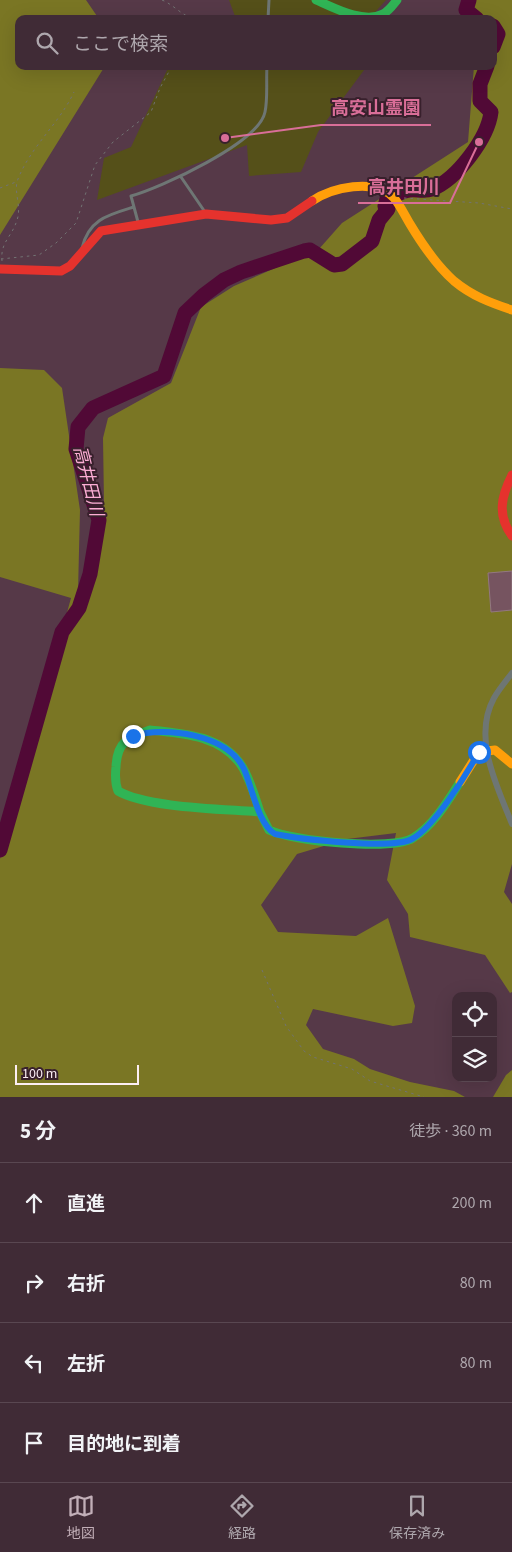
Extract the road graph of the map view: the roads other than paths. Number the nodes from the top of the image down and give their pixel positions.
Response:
1 (269, 0) edge
2 (316, 0) edge
3 (397, 0) edge
4 (268, 15) edge
5 (358, 15) edge
6 (378, 15) edge
7 (267, 70) edge
8 (181, 177) junction
9 (134, 207) junction
10 (206, 214) junction
11 (138, 224) junction
12 (81, 254) junction
13 (2, 269) edge
14 (512, 310) edge
15 (512, 475) edge
16 (512, 536) edge
17 (512, 673) edge
18 (487, 751) junction
19 (512, 764) edge
20 (260, 812) junction
21 (512, 824) edge

1 - 4 lane
2 - 5 street
3 - 6 street
7 - 8 lane
8 - 9 lane
8 - 10 lane
9 - 11 lane
9 - 12 lane
10 - 11 street
10 - 14 street
11 - 12 street
12 - 13 street
15 - 16 street
17 - 18 street
18 - 19 street
18 - 20 street
18 - 21 street
20 - 20 street

